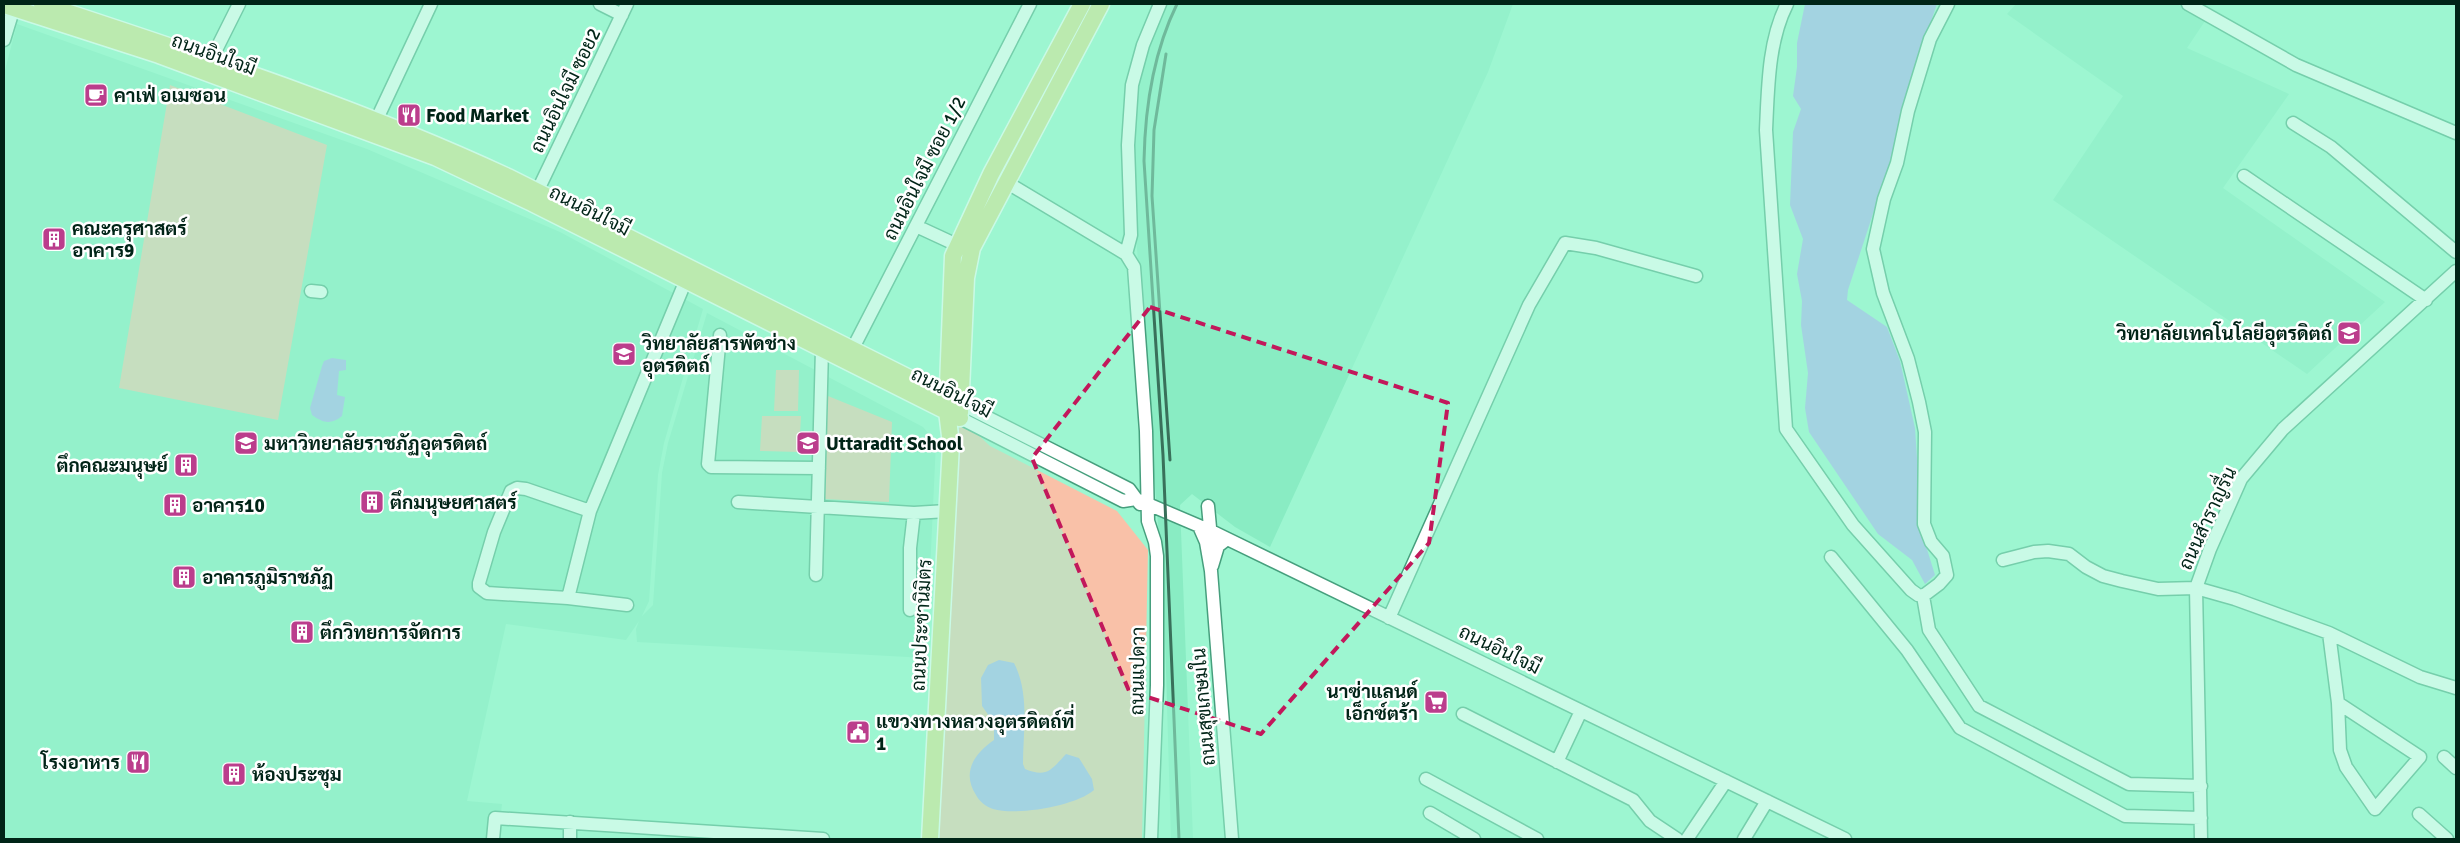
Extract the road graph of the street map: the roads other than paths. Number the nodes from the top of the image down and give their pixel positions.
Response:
1 (43, 4) edge
2 (239, 4) edge
3 (430, 4) edge
4 (600, 4) edge
5 (1030, 4) edge
6 (1082, 4) edge
7 (1101, 4) edge
8 (1160, 4) edge
9 (1787, 4) edge
10 (1948, 4) edge
11 (2188, 4) edge
12 (10, 6) edge
13 (625, 10) edge
14 (4, 40) edge
15 (211, 60) junction
16 (376, 121) junction
17 (2293, 123) dead end
18 (2456, 133) edge
19 (2244, 176) dead end
20 (1006, 182) junction
21 (535, 197) junction
22 (916, 226) junction
23 (957, 244) junction
24 (2456, 252) edge
25 (1126, 254) junction
26 (2456, 271) edge
27 (689, 275) junction
28 (1696, 276) dead end
29 (2426, 300) junction
30 (720, 335) dead end
31 (825, 343) junction
32 (852, 350) junction
33 (954, 408) junction
34 (818, 468) junction
35 (738, 502) dead end
36 (1142, 502) junction
37 (818, 506) junction
38 (1208, 506) dead end
39 (590, 511) junction
40 (947, 511) junction
41 (1165, 511) junction
42 (914, 513) junction
43 (1150, 525) junction
44 (1198, 526) junction
45 (1211, 531) junction
46 (1227, 539) junction
47 (1831, 557) dead end
48 (2003, 560) dead end
49 (1211, 571) junction
50 (816, 576) dead end
51 (2196, 588) junction
52 (1923, 596) junction
53 (568, 598) junction
54 (626, 606) dead end
55 (910, 610) dead end
56 (1389, 618) junction
57 (2329, 633) junction
58 (2456, 688) edge
59 (2338, 703) junction
60 (1581, 711) junction
61 (1463, 714) dead end
62 (2444, 757) dead end
63 (1557, 762) junction
64 (2456, 768) edge
65 (1426, 779) dead end
66 (1726, 782) junction
67 (2200, 786) junction
68 (1766, 801) junction
69 (1430, 813) dead end
70 (2420, 814) dead end
71 (2201, 818) junction
72 (570, 822) junction
73 (670, 834) edge
74 (729, 836) edge
75 (777, 838) edge
76 (493, 839) edge
77 (570, 839) edge
78 (823, 839) edge
79 (930, 839) edge
80 (1151, 839) edge
81 (1232, 839) edge
82 (1474, 839) edge
83 (1537, 839) edge
84 (1677, 839) edge
85 (1687, 839) edge
86 (1744, 839) edge
87 (1845, 839) edge
88 (2201, 839) edge
89 (2447, 839) edge

1 - 15 main road, ถนนอินใจมี
2 - 15 street
3 - 16 street
4 - 13 street
5 - 22 street, ถนนอินใจมี ซอย 1/2
6 - 23 main road
7 - 20 main road
8 - 25 street
9 - 52 street
10 - 52 street
11 - 18 street
12 - 14 street
12 - 21 main road, ถนนอินใจมี
13 - 21 street, ถนนอินใจมี ซอย2
15 - 16 main road, ถนนอินใจมี
16 - 21 main road, ถนนอินใจมี
17 - 24 street
19 - 29 street
20 - 25 street
20 - 33 main road
21 - 27 main road, ถนนอินใจมี
22 - 23 street
22 - 32 street, ถนนอินใจมี ซอย 1/2
23 - 33 main road
25 - 36 street
26 - 29 street, ถนนสำราญรื่น
27 - 31 main road, ถนนอินใจมี
27 - 39 street
28 - 56 street
29 - 51 street, ถนนสำราญรื่น
30 - 34 street
31 - 32 main road, ถนนอินใจมี
31 - 33 main road, ถนนอินใจมี
31 - 34 street
32 - 33 main road, ถนนอินใจมี
33 - 36 street, ถนนอินใจมี
33 - 40 main road, ถนนประชานิมิตร
34 - 37 street
35 - 37 street
36 - 41 street, ถนนอินใจมี
36 - 43 street, ถนนแปดวา
37 - 42 street
37 - 50 street
38 - 45 street, ถนนสุขเกษมใน
39 - 53 street
39 - 53 street
40 - 42 street
40 - 79 main road, ถนนประชานิมิตร
41 - 43 street
41 - 44 street, ถนนอินใจมี
42 - 55 street
43 - 80 street, ถนนแปดวา
44 - 45 street, ถนนอินใจมี
44 - 49 street, ถนนสุขเกษมใน
45 - 46 street, ถนนอินใจมี
45 - 49 street, ถนนสุขเกษมใน
46 - 49 street, ถนนสุขเกษมใน
46 - 56 street, ถนนอินใจมี
47 - 71 street
48 - 51 street
49 - 81 street, ถนนสุขเกษมใน
51 - 57 street
51 - 67 street, ถนนสำราญรื่น
52 - 67 street
53 - 54 street
56 - 60 street, ถนนอินใจมี
57 - 58 street
57 - 59 street
59 - 59 street
60 - 63 street
60 - 66 street, ถนนอินใจมี
61 - 63 street
62 - 64 street
63 - 84 street
65 - 83 street
66 - 68 street, ถนนอินใจมี
66 - 85 street
67 - 71 street, ถนนสำราญรื่น
68 - 86 street
68 - 87 street, ถนนอินใจมี
69 - 82 street
70 - 89 street
71 - 88 street, ถนนสำราญรื่น
72 - 73 street
72 - 76 street
72 - 77 street
73 - 74 street
74 - 75 street
75 - 78 street

